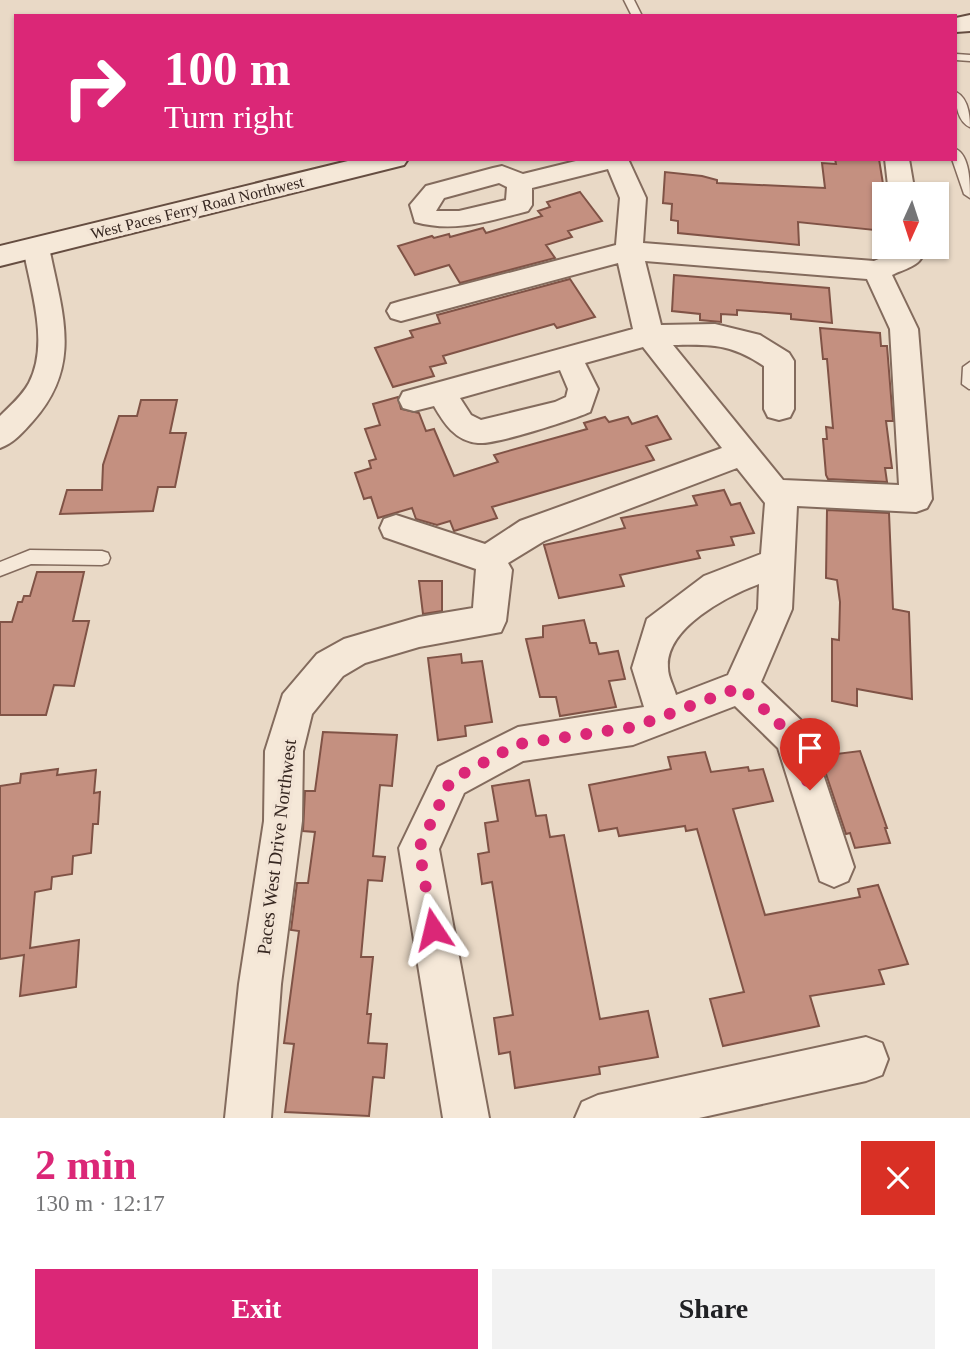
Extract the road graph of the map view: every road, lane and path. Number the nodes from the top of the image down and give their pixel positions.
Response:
1 (957, 97) edge
2 (970, 124) edge
3 (957, 156) edge
4 (386, 161) edge
5 (608, 161) edge
6 (617, 161) edge
7 (897, 161) edge
8 (900, 182) edge
9 (520, 183) dead end
10 (970, 194) edge
11 (36, 247) junction
12 (629, 251) junction
13 (0, 256) edge
14 (902, 259) edge
15 (877, 271) junction
16 (401, 310) dead end
17 (649, 335) junction
18 (568, 358) junction
19 (970, 367) edge
20 (970, 384) edge
21 (779, 408) dead end
22 (0, 436) edge
23 (743, 453) junction
24 (774, 492) junction
25 (396, 528) dead end
26 (102, 558) dead end
27 (488, 559) junction
28 (778, 562) junction
29 (0, 569) edge
30 (741, 687) junction
31 (665, 716) junction
32 (834, 867) dead end
33 (866, 1059) dead end
34 (248, 1118) edge
35 (466, 1118) edge
36 (598, 1118) edge

1 - 2 lane
3 - 10 lane
4 - 11 main road, West Paces Ferry Road Northwest
5 - 9 street
6 - 12 street
7 - 8 street
11 - 13 main road, West Paces Ferry Road Northwest
11 - 22 street
12 - 15 street
12 - 16 street
12 - 17 street
14 - 15 street
15 - 24 street
17 - 18 street
17 - 21 street
17 - 23 street
18 - 18 street
19 - 20 lane
23 - 24 street
23 - 27 street
24 - 28 street
25 - 27 street
26 - 29 lane
27 - 34 street, Paces West Drive Northwest
28 - 30 street
28 - 31 street
30 - 31 street
30 - 32 street
31 - 35 street
33 - 36 street

